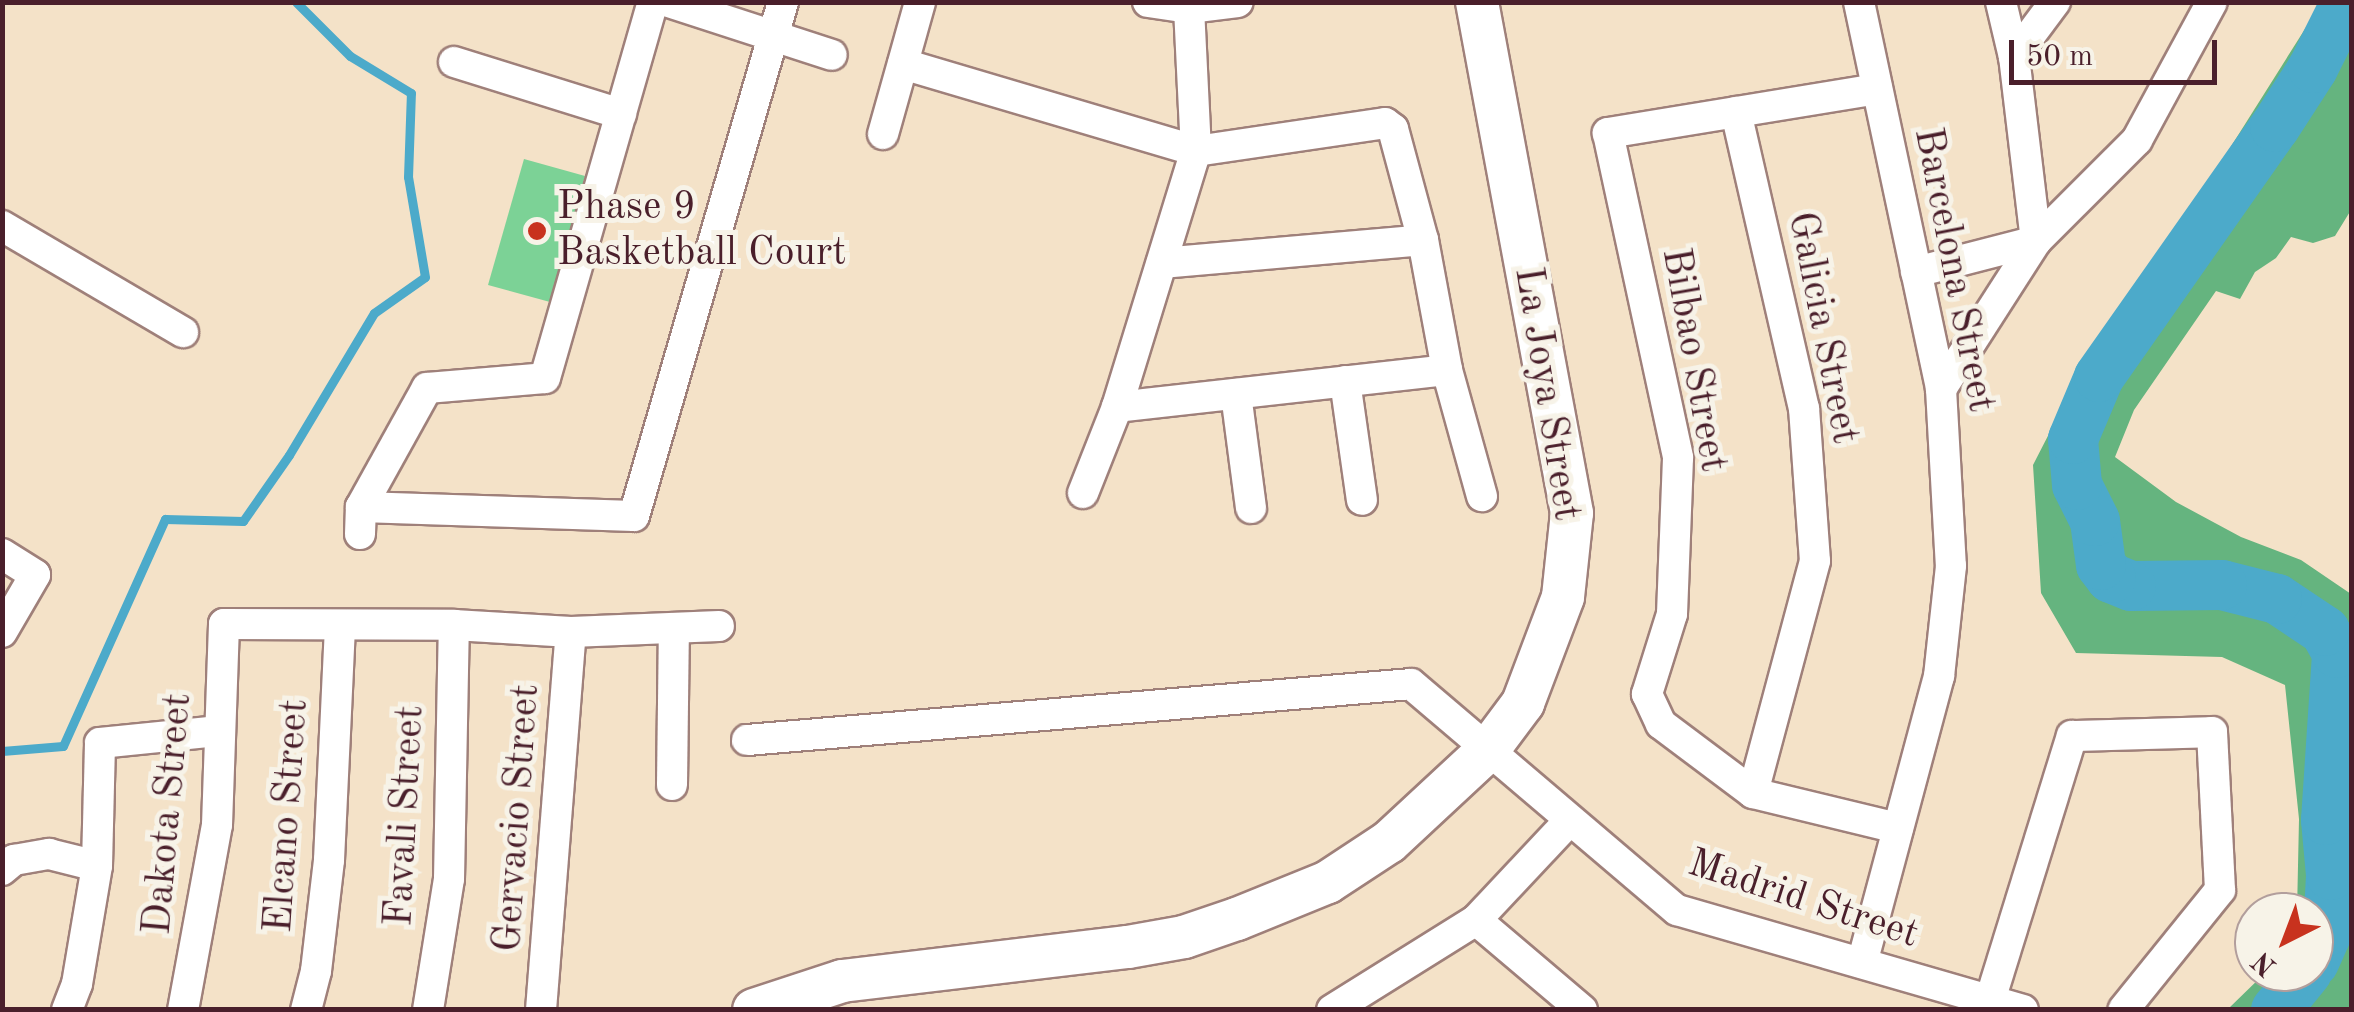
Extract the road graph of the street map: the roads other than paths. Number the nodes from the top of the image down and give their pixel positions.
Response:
1 (653, 2) edge
2 (669, 2) edge
3 (783, 2) edge
4 (920, 2) edge
5 (1148, 2) edge
6 (1238, 2) edge
7 (1477, 2) edge
8 (1858, 2) edge
9 (2001, 2) edge
10 (2055, 2) edge
11 (2212, 2) edge
12 (1189, 8) junction
13 (773, 36) junction
14 (832, 55) dead end
15 (2014, 58) junction
16 (454, 62) dead end
17 (903, 64) junction
18 (1877, 89) junction
19 (1736, 112) junction
20 (622, 114) junction
21 (883, 134) dead end
22 (1196, 151) junction
23 (2, 226) edge
24 (1423, 240) junction
25 (2036, 241) junction
26 (1162, 263) junction
27 (1916, 272) junction
28 (183, 332) dead end
29 (1448, 370) junction
30 (1345, 382) junction
31 (1942, 389) junction
32 (1236, 394) junction
33 (1117, 407) junction
34 (1083, 493) dead end
35 (1482, 496) dead end
36 (1362, 500) dead end
37 (1251, 508) dead end
38 (2, 554) edge
39 (454, 626) junction
40 (719, 626) dead end
41 (340, 628) junction
42 (674, 628) junction
43 (2, 632) edge
44 (570, 632) junction
45 (219, 732) junction
46 (747, 740) dead end
47 (1488, 750) junction
48 (672, 785) dead end
49 (1753, 794) junction
50 (1569, 821) junction
51 (1898, 828) junction
52 (97, 866) junction
53 (2, 870) edge
54 (1476, 920) junction
55 (1862, 963) junction
56 (1377, 1000) edge
57 (1988, 1005) edge
58 (68, 1010) edge
59 (184, 1010) edge
60 (306, 1010) edge
61 (428, 1010) edge
62 (541, 1010) edge
63 (754, 1010) edge
64 (1332, 1010) edge
65 (1582, 1010) edge
66 (2023, 1010) edge
67 (2123, 1010) edge

1 - 20 street
2 - 13 street
3 - 13 street
4 - 17 street
5 - 12 street
6 - 12 street
7 - 47 street, La Joya Street
8 - 18 street, Barcelona Street
9 - 15 street
10 - 15 street
11 - 25 street
12 - 22 street
13 - 14 street
13 - 20 street
15 - 25 street
16 - 20 street
17 - 21 street
17 - 22 street
18 - 19 street, Bilbao Street
18 - 27 street, Barcelona Street
19 - 49 street, Galicia Street
19 - 49 street, Bilbao Street
22 - 24 street
22 - 26 street
23 - 28 street
24 - 26 street
24 - 29 street
25 - 27 street
25 - 31 street
26 - 33 street
27 - 31 street, Barcelona Street
29 - 30 street
29 - 35 street
30 - 32 street
30 - 36 street
31 - 51 street, Barcelona Street
32 - 33 street
32 - 37 street
33 - 34 street
38 - 43 street
39 - 41 street
39 - 44 street
39 - 61 street, Favali Street
40 - 42 street
41 - 45 street, Dakota Street
41 - 60 street, Elcano Street
42 - 44 street
42 - 48 street
44 - 62 street, Gervacio Street
45 - 52 street
45 - 59 street, Dakota Street
46 - 47 street, Madrid Street
47 - 50 street, Madrid Street
47 - 63 street, La Joya Street
49 - 51 street, Bilbao Street
50 - 54 street
50 - 55 street, Madrid Street
51 - 55 street, Barcelona Street
52 - 53 street
52 - 58 street
54 - 56 street
54 - 65 street
55 - 57 street, Madrid Street
56 - 64 street
57 - 66 street, Madrid Street
57 - 67 street

